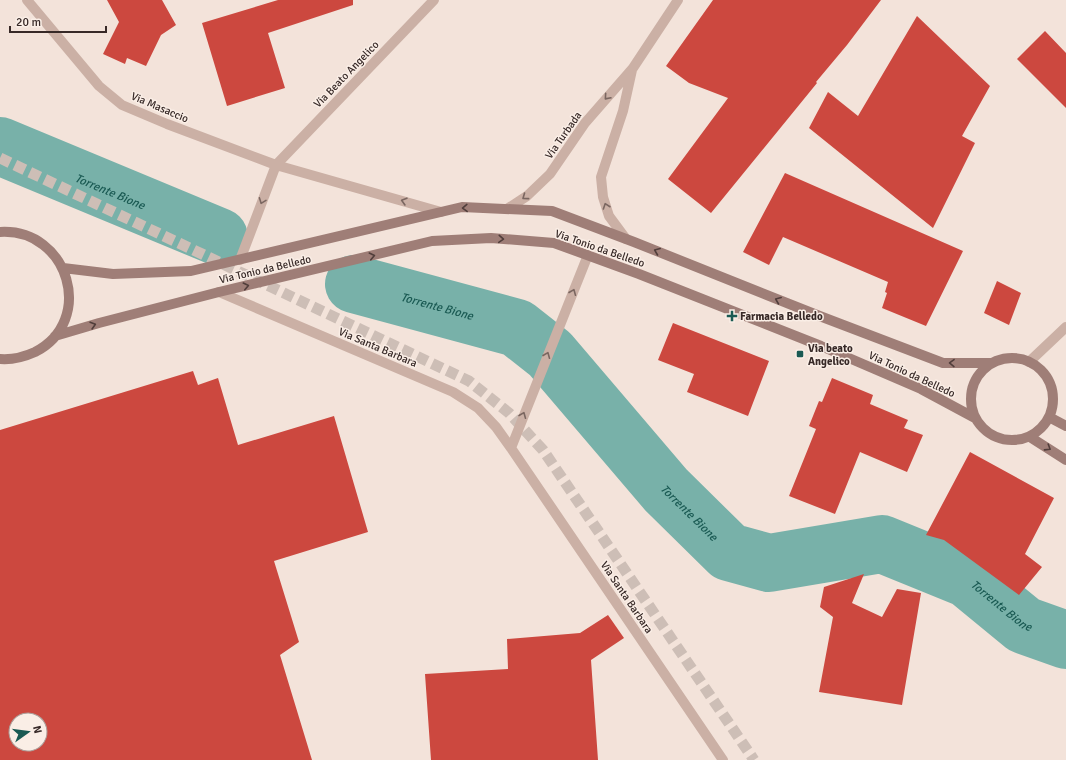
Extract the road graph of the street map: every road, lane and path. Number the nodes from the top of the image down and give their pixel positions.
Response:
1 (27, 0) edge
2 (434, 0) edge
3 (678, 0) edge
4 (633, 68) junction
5 (276, 165) junction
6 (507, 209) junction
7 (441, 212) junction
8 (3, 230) edge
9 (626, 239) junction
10 (588, 255) junction
11 (240, 260) junction
12 (63, 268) junction
13 (219, 292) junction
14 (1066, 327) edge
15 (55, 336) junction
16 (0, 359) edge
17 (1029, 362) junction
18 (991, 363) junction
19 (1049, 417) junction
20 (975, 418) junction
21 (1066, 426) edge
22 (1030, 437) junction
23 (510, 448) junction
24 (1066, 460) edge
25 (724, 760) edge

1 - 5 street, Via Masaccio
2 - 5 street, Via Beato Angelico
3 - 4 street, Via Turbada
4 -> 6 street, Via Turbada
9 -> 4 street, Via Turbada
7 -> 5 street, Via Masaccio
5 -> 11 street
6 -> 7 main road, Via Tonio da Belledo
6 - 9 main road, Via Tonio da Belledo
7 - 11 main road, Via Tonio da Belledo
8 - 12 main road
18 -> 9 main road, Via Tonio da Belledo
13 -> 10 main road, Via Tonio da Belledo
10 - 20 main road, Via Tonio da Belledo
23 -> 10 street
11 - 12 main road, Via Tonio da Belledo
12 - 15 main road
15 -> 13 main road, Via Tonio da Belledo
13 - 23 street, Via Santa Barbara
14 - 17 street
15 - 16 main road
17 - 18 main road
17 - 19 main road
18 - 20 main road
19 - 21 main road
19 - 22 main road
20 - 22 main road
22 -> 24 main road
23 - 25 street, Via Santa Barbara

